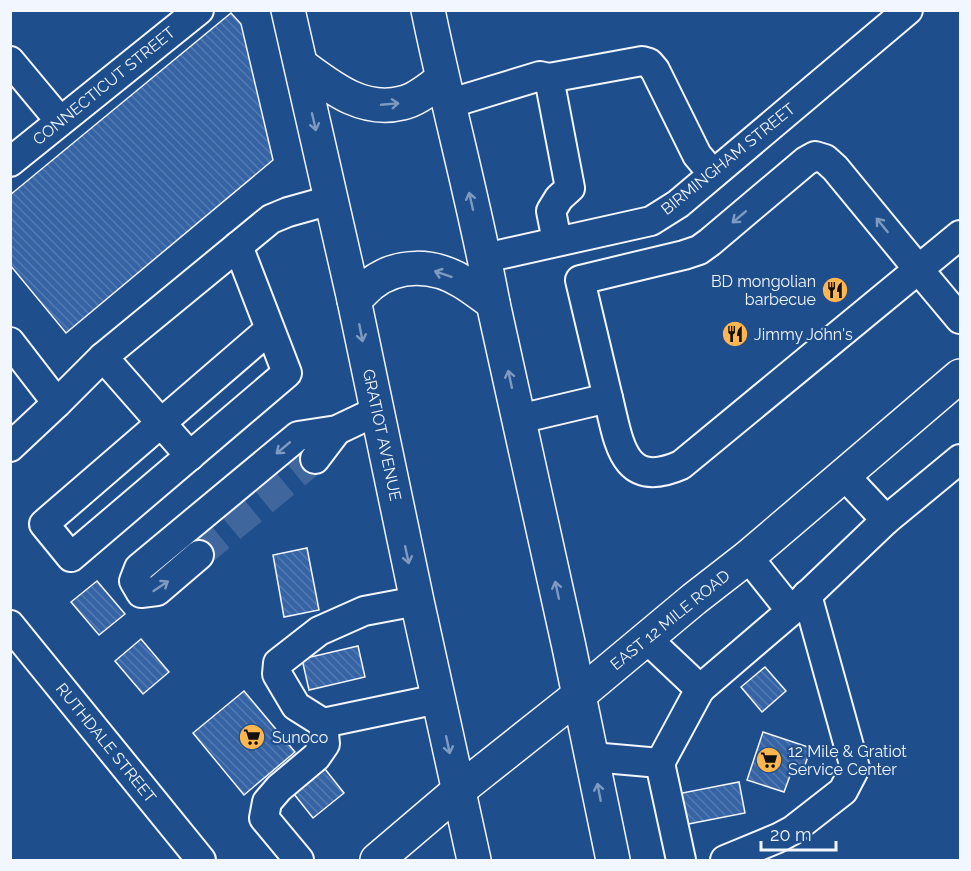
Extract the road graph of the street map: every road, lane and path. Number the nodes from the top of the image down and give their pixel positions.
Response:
1 (199, 10) edge
2 (288, 10) edge
3 (428, 10) edge
4 (908, 10) edge
5 (10, 61) edge
6 (300, 65) junction
7 (549, 78) junction
8 (445, 92) junction
9 (60, 121) junction
10 (10, 162) edge
11 (713, 174) junction
12 (331, 200) junction
13 (960, 235) edge
14 (557, 241) junction
15 (238, 246) junction
16 (485, 258) junction
17 (919, 270) junction
18 (354, 300) junction
19 (493, 303) junction
20 (960, 319) edge
21 (270, 329) junction
22 (10, 342) edge
23 (103, 357) junction
24 (960, 376) edge
25 (608, 398) junction
26 (57, 403) junction
27 (377, 411) junction
28 (519, 419) junction
29 (161, 423) junction
30 (337, 430) junction
31 (10, 447) edge
32 (190, 456) junction
33 (315, 459) tunnel mouth
34 (960, 459) edge
35 (844, 476) junction
36 (886, 520) junction
37 (199, 555) tunnel mouth
38 (748, 557) junction
39 (417, 601) junction
40 (799, 603) junction
41 (10, 625) edge
42 (647, 639) junction
43 (700, 689) junction
44 (579, 695) junction
45 (438, 699) junction
46 (322, 723) junction
47 (591, 757) junction
48 (660, 763) junction
49 (458, 791) junction
50 (201, 861) edge
51 (299, 861) edge
52 (377, 861) edge
53 (474, 861) edge
54 (613, 861) edge
55 (681, 861) edge
56 (725, 861) edge

1 - 9 street, CONNECTICUT STREET
2 - 6 main road, GRATIOT AVENUE
3 - 8 main road
4 - 11 street, BIRMINGHAM STREET
5 - 9 street
6 -> 8 main road
6 -> 12 main road, GRATIOT AVENUE
7 - 8 street
7 - 11 street
7 - 14 street
16 -> 8 main road
9 - 10 street, CONNECTICUT STREET
11 - 14 street, BIRMINGHAM STREET
12 - 15 street
12 - 18 main road, GRATIOT AVENUE
13 - 17 street
14 - 16 street, BIRMINGHAM STREET
15 - 21 street
15 - 23 street
16 - 19 main road
17 - 20 street
17 - 25 street
17 -> 25 street
19 -> 18 main road
18 -> 27 main road, GRATIOT AVENUE
28 -> 19 main road
21 - 29 street
21 - 32 street
22 - 26 street
23 - 26 street
23 - 29 street
24 - 35 main road, EAST 12 MILE ROAD
25 - 28 street
26 - 31 street
27 - 30 street
27 -> 39 main road, GRATIOT AVENUE
44 -> 28 main road
29 - 32 street
29 - 32 street
30 - 33 street
30 -> 37 street
34 - 36 street
35 - 36 street
35 - 38 main road, EAST 12 MILE ROAD
36 - 40 street
38 - 40 street
38 - 42 main road, EAST 12 MILE ROAD
39 - 45 main road, GRATIOT AVENUE
39 - 46 street
40 - 43 street
40 - 56 street
41 - 50 street, RUTHDALE STREET
42 - 43 street
42 - 44 main road, EAST 12 MILE ROAD
43 - 48 street
44 - 47 main road
44 - 49 main road, EAST 12 MILE ROAD
45 - 46 street
45 -> 49 main road, GRATIOT AVENUE
46 - 51 street
47 - 48 street
54 -> 47 main road
48 - 55 street
49 - 52 main road, EAST 12 MILE ROAD
49 - 53 main road, GRATIOT AVENUE

